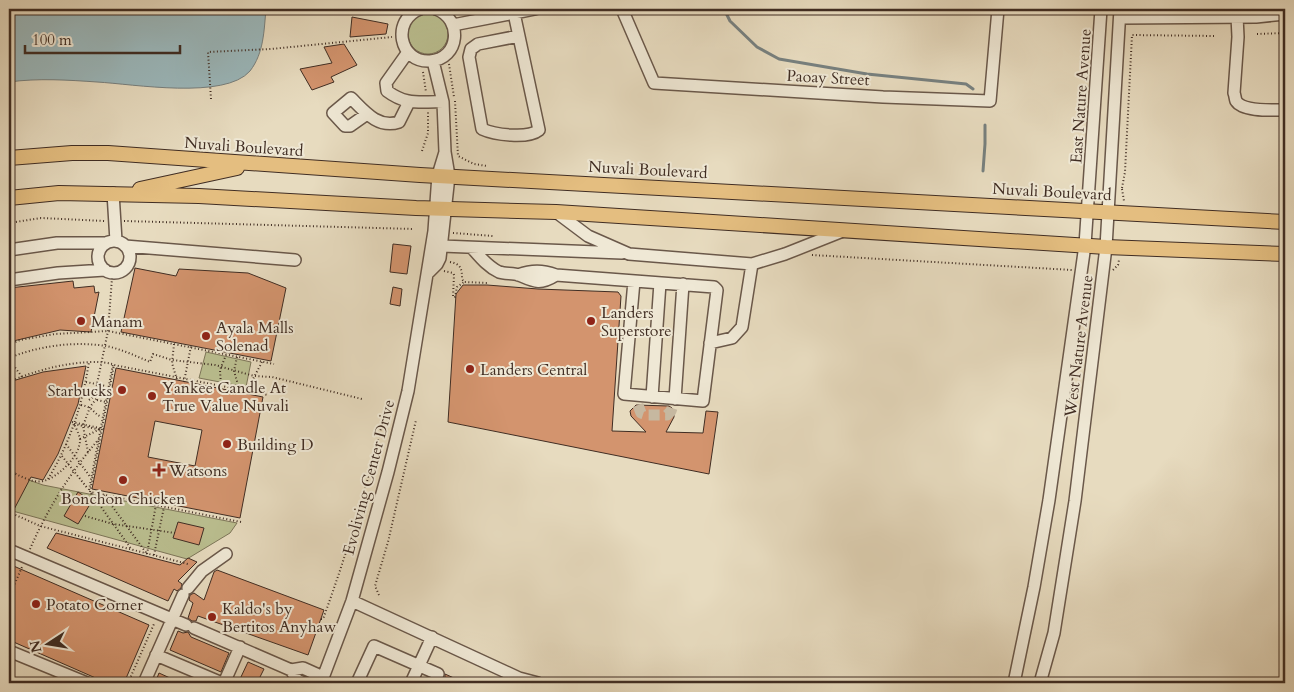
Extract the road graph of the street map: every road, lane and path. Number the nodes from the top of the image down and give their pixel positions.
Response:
1 (420, 9) edge
2 (436, 9) edge
3 (535, 9) edge
4 (622, 9) edge
5 (998, 9) edge
6 (1101, 9) edge
7 (514, 13) junction
8 (1120, 13) edge
9 (1285, 14) edge
10 (1236, 16) junction
11 (453, 25) junction
12 (1285, 33) edge
13 (1257, 34) dead end
14 (402, 36) junction
15 (519, 36) junction
16 (1214, 36) dead end
17 (408, 52) junction
18 (433, 61) junction
19 (449, 63) dead end
20 (211, 99) dead end
21 (409, 102) junction
22 (443, 102) junction
23 (1285, 110) edge
24 (366, 114) dead end
25 (458, 156) dead end
26 (9, 158) edge
27 (255, 165) junction
28 (444, 175) junction
29 (1116, 186) junction
30 (116, 193) junction
31 (9, 198) edge
32 (441, 209) junction
33 (1089, 211) junction
34 (556, 212) junction
35 (1116, 212) junction
36 (115, 221) junction
37 (1285, 222) edge
38 (9, 223) edge
39 (414, 229) dead end
40 (844, 230) junction
41 (116, 243) junction
42 (1085, 245) junction
43 (442, 246) junction
44 (1106, 247) junction
45 (472, 248) junction
46 (9, 250) edge
47 (629, 254) junction
48 (1285, 254) edge
49 (295, 260) dead end
50 (446, 261) dead end
51 (752, 264) junction
52 (444, 271) dead end
53 (108, 272) junction
54 (426, 274) junction
55 (9, 280) edge
56 (634, 281) junction
57 (464, 282) junction
58 (488, 283) dead end
59 (660, 283) junction
60 (683, 284) junction
61 (108, 332) junction
62 (710, 343) junction
63 (174, 344) junction
64 (9, 345) edge
65 (105, 346) junction
66 (191, 346) dead end
67 (226, 354) junction
68 (236, 356) junction
69 (9, 358) edge
70 (172, 360) junction
71 (102, 361) junction
72 (89, 362) junction
73 (262, 362) junction
74 (114, 364) junction
75 (274, 364) dead end
76 (220, 367) junction
77 (234, 371) junction
78 (254, 376) junction
79 (22, 377) dead end
80 (175, 377) junction
81 (177, 380) dead end
82 (9, 382) edge
83 (86, 382) junction
84 (184, 382) dead end
85 (97, 384) junction
86 (221, 386) junction
87 (107, 387) junction
88 (240, 389) junction
89 (253, 392) junction
90 (96, 395) junction
91 (268, 395) dead end
92 (652, 397) junction
93 (96, 399) junction
94 (362, 399) dead end
95 (89, 400) dead end
96 (673, 402) junction
97 (106, 404) junction
98 (81, 405) junction
99 (386, 405) dead end
100 (90, 406) junction
101 (397, 408) dead end
102 (385, 412) dead end
103 (103, 417) junction
104 (416, 420) dead end
105 (73, 423) junction
106 (101, 425) junction
107 (83, 426) junction
108 (102, 430) junction
109 (84, 437) junction
110 (80, 439) junction
111 (99, 439) junction
112 (66, 444) junction
113 (88, 452) junction
114 (62, 456) junction
115 (75, 456) junction
116 (80, 462) junction
117 (68, 464) junction
118 (9, 471) edge
119 (74, 471) junction
120 (15, 474) junction
121 (9, 477) edge
122 (91, 478) junction
123 (48, 479) junction
124 (89, 491) junction
125 (103, 494) junction
126 (156, 505) junction
127 (164, 507) junction
128 (9, 512) edge
129 (85, 516) dead end
130 (241, 522) dead end
131 (113, 524) junction
132 (40, 526) junction
133 (126, 526) junction
134 (152, 530) junction
135 (159, 531) junction
136 (175, 533) dead end
137 (30, 549) dead end
138 (9, 550) edge
139 (133, 550) junction
140 (147, 554) junction
141 (226, 554) dead end
142 (154, 555) junction
143 (23, 564) dead end
144 (188, 564) dead end
145 (379, 595) dead end
146 (9, 597) edge
147 (352, 601) junction
148 (321, 618) dead end
149 (172, 620) junction
150 (154, 622) dead end
151 (432, 637) junction
152 (240, 647) junction
153 (9, 651) edge
154 (156, 655) junction
155 (419, 667) junction
156 (291, 670) junction
157 (438, 674) dead end
158 (322, 680) edge
159 (87, 683) edge
160 (128, 683) edge
161 (144, 683) edge
162 (223, 683) edge
163 (304, 683) edge
164 (357, 683) edge
165 (412, 683) edge
166 (538, 683) edge
167 (1014, 683) edge
168 (1040, 683) edge

1 - 14 street
2 - 11 street
3 - 7 street
4 - 5 street, Paoay Street
6 - 33 street, East Nature Avenue
7 - 11 street
7 - 15 street
8 - 10 street
8 - 29 street, West Nature Avenue
9 - 10 street
10 - 23 street
11 - 18 street
12 - 13 path
14 - 17 street
14 - 20 path
15 - 15 street
16 - 29 path
17 - 18 street
17 - 21 street
18 - 22 street, Evoliving Center Drive
19 - 25 path
21 - 22 street
21 - 24 street
22 - 28 street, Evoliving Center Drive
26 - 27 main road, Nuvali Boulevard
27 - 28 main road, Nuvali Boulevard
27 - 30 main road
28 - 32 street, Evoliving Center Drive
28 - 33 main road, Nuvali Boulevard
29 - 35 street, West Nature Avenue
29 - 35 path
30 - 31 main road
30 - 32 main road
30 - 36 street
32 - 34 main road
32 - 43 street, Evoliving Center Drive
32 - 54 street, Evoliving Center Drive
33 - 35 main road, Nuvali Boulevard
33 - 42 street, East Nature Avenue
34 - 40 main road
34 - 47 street
35 - 37 main road, Nuvali Boulevard
35 - 44 street, West Nature Avenue
36 - 38 path
36 - 39 path
36 - 41 street
40 - 42 main road
40 - 51 street
41 - 46 street
41 - 49 street
41 - 53 street
41 - 53 street
42 - 44 main road
42 - 167 street, West Nature Avenue
43 - 45 street
43 - 54 street, Evoliving Center Drive
44 - 48 main road
44 - 168 street, West Nature Avenue
45 - 47 street
45 - 56 street
47 - 51 street
50 - 57 path
51 - 62 street
52 - 57 path
53 - 55 street
53 - 61 path
54 - 147 street, Evoliving Center Drive
56 - 59 street
56 - 92 street
57 - 58 path
59 - 60 street
59 - 92 street
60 - 62 street
60 - 96 street
61 - 63 path
61 - 64 path
61 - 65 path
62 - 96 street
63 - 67 path
63 - 70 path
65 - 69 path
65 - 70 path
65 - 71 path
66 - 84 path, bridge
67 - 68 path
67 - 76 path
68 - 73 path
68 - 77 path
69 - 79 path, bridge
70 - 76 path
70 - 80 path
71 - 72 path
71 - 74 path
71 - 85 path
72 - 82 path
72 - 83 path
73 - 75 path
73 - 78 path
74 - 80 path
74 - 87 path
74 - 97 path
76 - 77 path
76 - 86 path
77 - 78 path
77 - 88 path
78 - 89 path
78 - 94 path
80 - 81 path
80 - 86 path
83 - 85 path
83 - 98 path
85 - 87 path
85 - 90 path
86 - 88 path
87 - 93 path
87 - 97 path
88 - 89 path
89 - 91 path
90 - 93 path
90 - 95 path
92 - 96 street
93 - 97 path
93 - 100 path
97 - 103 path
97 - 106 path
97 - 108 path
98 - 100 path
98 - 105 path
99 - 101 path
100 - 103 path
100 - 107 path
102 - 148 path
103 - 106 path
104 - 145 path
105 - 107 path
105 - 108 path, bridge
105 - 110 path
105 - 112 path
106 - 108 path
107 - 108 path
107 - 109 path
108 - 109 path
108 - 111 path
108 - 124 path
109 - 110 path
109 - 113 path
110 - 115 path
111 - 113 path
111 - 122 path
112 - 114 path
112 - 115 path
113 - 116 path
114 - 117 path
114 - 123 path
115 - 116 path
115 - 117 path
116 - 119 path
116 - 122 path
117 - 119 path
117 - 123 path
118 - 120 path
119 - 124 path
119 - 132 path
120 - 121 path
120 - 123 path
122 - 124 path
124 - 125 path
124 - 131 path
125 - 126 path
125 - 133 path
126 - 127 path
126 - 134 path
127 - 130 path
127 - 135 path
128 - 132 path
129 - 131 path
131 - 133 path
131 - 139 path
132 - 137 path
132 - 139 path
133 - 134 path
133 - 140 path
134 - 135 path
134 - 140 path
135 - 136 path
135 - 142 path
138 - 149 street
139 - 140 path
140 - 142 path
141 - 149 street
142 - 144 path
143 - 146 path
147 - 151 street
147 - 158 street, Evoliving Center Drive
149 - 152 street
149 - 154 street
150 - 160 path
151 - 155 street
151 - 166 street
152 - 156 street
152 - 162 street
153 - 159 street
154 - 161 street
154 - 162 street
155 - 157 street
155 - 164 street
155 - 165 street
156 - 158 street
156 - 163 street

